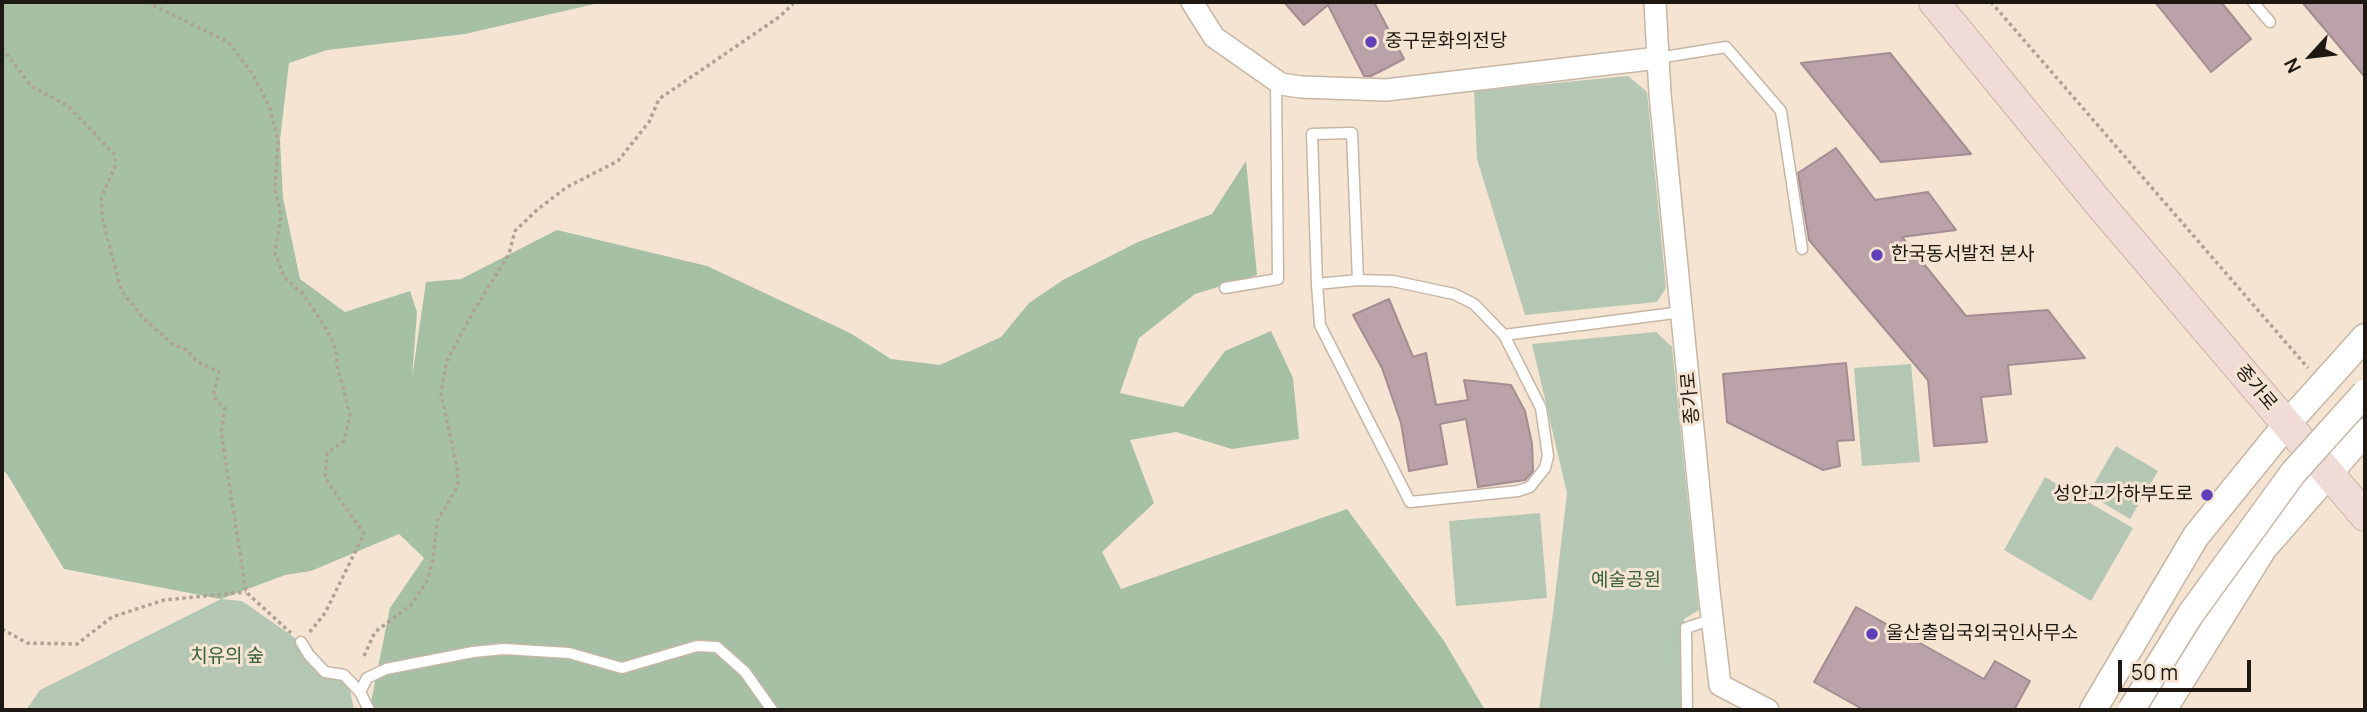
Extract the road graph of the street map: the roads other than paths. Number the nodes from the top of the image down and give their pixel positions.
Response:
1 (1192, 2) edge
2 (1655, 2) edge
3 (1934, 2) edge
4 (2253, 2) edge
5 (2270, 22) dead end
6 (1658, 58) junction
7 (1276, 81) junction
8 (1802, 249) dead end
9 (1358, 280) junction
10 (1317, 284) junction
11 (1225, 288) dead end
12 (1682, 312) junction
13 (1504, 335) junction
14 (2365, 337) edge
15 (2365, 393) edge
16 (2287, 424) junction
17 (2365, 432) edge
18 (2329, 471) junction
19 (2365, 516) edge
20 (1713, 619) junction
21 (301, 642) road end
22 (360, 692) junction
23 (369, 710) edge
24 (772, 710) edge
25 (1687, 710) edge
26 (1768, 710) edge
27 (2093, 710) edge
28 (2132, 710) edge
29 (2163, 710) edge

1 - 7 street
2 - 6 street, 종가로
3 - 16 main road, 종가로
4 - 5 lane
6 - 7 street
6 - 8 lane
6 - 12 street, 종가로
7 - 11 lane
9 - 10 lane
9 - 10 lane
9 - 13 lane
10 - 13 lane
12 - 13 lane
12 - 20 street, 종가로
14 - 16 street
15 - 28 street, bridge
16 - 18 main road, 종가로
16 - 27 street
17 - 18 street
18 - 19 main road, 종가로
18 - 29 street
20 - 25 lane
20 - 26 street, 종가로
21 - 22 lane
22 - 23 lane
22 - 24 lane

